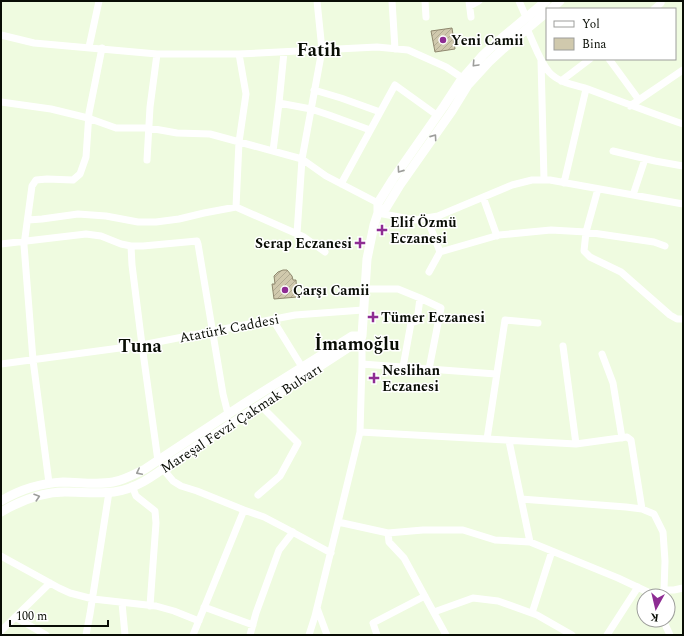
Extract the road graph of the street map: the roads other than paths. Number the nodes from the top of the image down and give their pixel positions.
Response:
1 (99, 1) edge
2 (317, 1) edge
3 (392, 1) edge
4 (425, 1) edge
5 (479, 1) edge
6 (519, 1) edge
7 (546, 1) edge
8 (560, 1) edge
9 (661, 3) dead end
10 (469, 4) edge
11 (552, 8) edge
12 (655, 8) edge
13 (546, 13) edge
14 (426, 17) dead end
15 (471, 17) dead end
16 (526, 18) junction
17 (527, 29) junction
18 (1, 34) edge
19 (89, 47) junction
20 (102, 48) junction
21 (396, 49) junction
22 (322, 50) junction
23 (284, 52) junction
24 (157, 54) junction
25 (240, 54) junction
26 (541, 60) junction
27 (589, 60) edge
28 (610, 60) edge
29 (683, 70) edge
30 (466, 81) junction
31 (562, 81) junction
32 (586, 89) junction
33 (314, 90) junction
34 (639, 100) junction
35 (1, 102) edge
36 (279, 103) junction
37 (630, 106) junction
38 (311, 109) junction
39 (380, 112) junction
40 (438, 116) junction
41 (88, 118) junction
42 (683, 124) edge
43 (149, 128) junction
44 (370, 130) junction
45 (239, 142) junction
46 (273, 151) junction
47 (613, 151) dead end
48 (302, 159) junction
49 (645, 159) junction
50 (147, 160) dead end
51 (683, 166) edge
52 (544, 180) junction
53 (564, 183) junction
54 (341, 184) junction
55 (598, 189) junction
56 (632, 195) junction
57 (483, 197) junction
58 (378, 203) junction
59 (683, 204) edge
60 (236, 207) junction
61 (378, 213) junction
62 (427, 218) junction
63 (28, 220) junction
64 (586, 232) junction
65 (297, 234) junction
66 (497, 236) junction
67 (25, 242) junction
68 (1, 244) edge
69 (131, 246) junction
70 (665, 246) dead end
71 (325, 252) dead end
72 (440, 252) junction
73 (429, 272) dead end
74 (365, 286) junction
75 (420, 298) junction
76 (364, 310) junction
77 (683, 319) edge
78 (273, 320) junction
79 (538, 323) dead end
80 (213, 331) junction
81 (362, 336) junction
82 (142, 345) junction
83 (563, 346) dead end
84 (602, 354) dead end
85 (33, 360) junction
86 (1, 364) edge
87 (362, 364) junction
88 (302, 367) junction
89 (403, 367) junction
90 (429, 369) junction
91 (496, 374) junction
92 (260, 405) junction
93 (228, 414) junction
94 (360, 432) junction
95 (622, 438) junction
96 (487, 439) junction
97 (509, 441) junction
98 (576, 444) junction
99 (158, 460) junction
100 (163, 469) junction
101 (49, 484) junction
102 (132, 486) junction
103 (108, 492) junction
104 (258, 495) dead end
105 (521, 499) junction
106 (1, 501) edge
107 (642, 509) junction
108 (244, 510) junction
109 (1, 512) edge
110 (338, 522) junction
111 (293, 532) junction
112 (388, 533) junction
113 (530, 542) junction
114 (552, 551) junction
115 (330, 553) junction
116 (1, 556) edge
117 (50, 583) junction
118 (638, 587) joint
119 (664, 588) edge
120 (425, 596) junction
121 (92, 599) junction
122 (122, 603) junction
123 (150, 606) junction
124 (204, 607) junction
125 (317, 608) junction
126 (434, 612) junction
127 (532, 613) junction
128 (15, 617) junction
129 (199, 621) junction
130 (253, 625) junction
131 (1, 631) edge
132 (46, 635) edge
133 (86, 635) edge
134 (125, 635) edge
135 (193, 635) edge
136 (250, 635) edge
137 (309, 635) edge
138 (327, 635) edge
139 (377, 635) edge
140 (446, 635) edge
141 (572, 635) edge
142 (607, 635) edge

1 - 19 street
2 - 22 street
3 - 21 street
4 - 14 street
5 - 10 street
6 - 16 street
7 - 16 main road
8 - 11 main road
9 - 12 street
10 - 15 street
13 - 17 main road
16 -> 30 main road
17 - 26 street
17 - 30 main road
18 - 19 street
19 - 20 street
20 - 24 street
20 - 41 street
21 - 22 street
21 - 30 street
22 - 23 street
22 - 33 street
23 - 25 street
23 - 36 street
24 - 25 street
24 - 43 street
25 - 45 street
26 - 31 street
26 - 52 street
27 - 31 street
28 - 34 street
29 - 34 street
30 - 40 main road
61 -> 30 main road
31 - 32 street
32 - 37 street
32 - 53 street
33 - 38 street
33 - 39 street
34 - 37 street
35 - 41 street
36 - 38 street
36 - 46 street
37 - 42 street
38 - 44 street
38 - 48 street
39 - 40 street
39 - 44 street
40 -> 58 main road
41 - 43 street
41 - 63 street
43 - 45 street
43 - 50 street
44 - 54 street
45 - 46 street
45 - 60 street
46 - 48 street
47 - 49 street
48 - 54 street
48 - 65 street
49 - 51 street
49 - 56 street
52 - 53 street
52 - 57 street
53 - 55 street
54 - 58 street
55 - 56 street
55 - 64 street
56 - 59 street
57 - 62 street
57 - 66 street
58 - 61 main road
60 - 63 street
60 - 65 street
61 - 62 street
61 - 74 main road
62 - 72 street
63 - 67 street
64 - 66 street
64 - 70 street
64 - 77 street
65 - 71 street
66 - 72 street
67 - 68 street
67 - 69 street
67 - 85 street
69 - 80 street
69 - 82 street
72 - 73 street
74 - 75 street
74 - 76 main road
75 - 89 street
75 - 90 street
76 - 78 street, Atatürk Caddesi
76 - 81 main road
78 - 80 street, Atatürk Caddesi
78 - 88 street
79 - 91 street
80 - 82 street, Atatürk Caddesi
80 - 93 street
81 - 87 street
81 - 88 main road, Mareşal Fevzi Çakmak Bulvarı
81 - 92 main road, Mareşal Fevzi Çakmak Bulvarı
82 - 85 street, Atatürk Caddesi
82 - 99 street
83 - 98 street
84 - 95 street
85 - 86 street, Atatürk Caddesi
85 - 101 street
87 - 89 street
87 - 94 street
88 - 93 main road, Mareşal Fevzi Çakmak Bulvarı
89 - 90 street
90 - 91 street
91 - 96 street
92 - 100 main road, Mareşal Fevzi Çakmak Bulvarı
92 - 104 street
93 - 99 main road, Mareşal Fevzi Çakmak Bulvarı
94 - 96 street
94 - 110 street
95 - 98 street
95 - 107 street
96 - 97 street
97 - 98 street
97 - 105 street
99 -> 101 main road, Mareşal Fevzi Çakmak Bulvarı
100 - 102 main road, Mareşal Fevzi Çakmak Bulvarı
100 - 108 street
101 - 106 main road, Mareşal Fevzi Çakmak Bulvarı
102 - 103 main road, Mareşal Fevzi Çakmak Bulvarı
102 - 123 street
109 -> 103 main road, Mareşal Fevzi Çakmak Bulvarı
103 - 121 street
105 - 107 street
105 - 113 street
107 - 119 street
108 - 111 street
108 - 124 street
110 - 112 street
110 - 115 street
111 - 115 street
111 - 130 street
112 - 113 street
112 - 120 street
113 - 114 street
114 - 118 street
114 - 127 street
115 - 125 street
116 - 117 street
117 - 121 street
117 - 128 street
118 - 142 street
120 - 126 street
120 - 139 street
121 - 122 street
121 - 133 street
122 - 123 street
122 - 134 street
123 - 129 street
124 - 129 street
124 - 130 street
125 - 137 street
125 - 138 street
126 - 127 street
126 - 140 street
127 - 141 street
128 - 131 street
128 - 132 street
129 - 135 street
130 - 136 street

